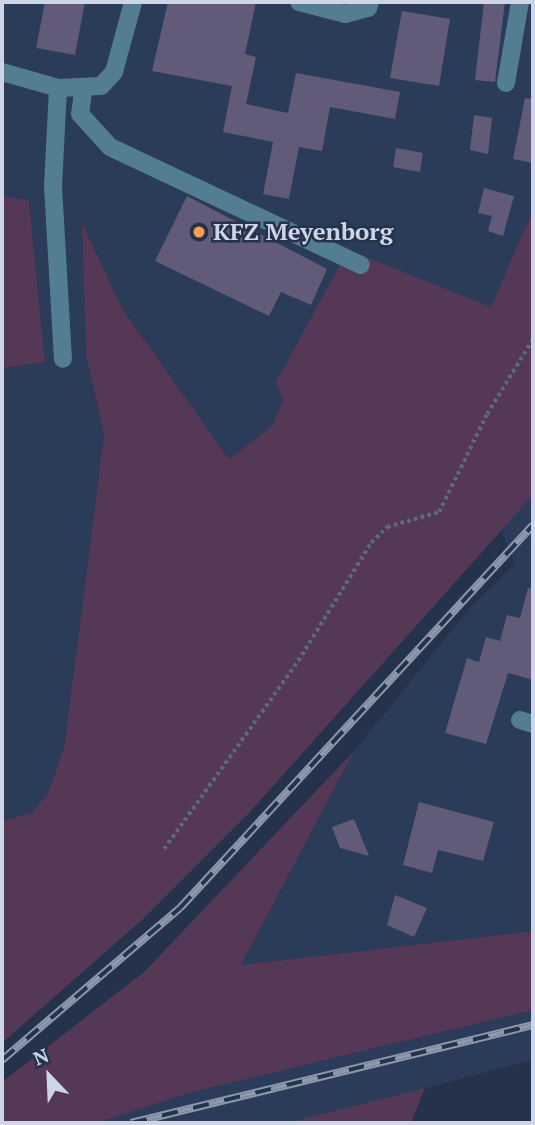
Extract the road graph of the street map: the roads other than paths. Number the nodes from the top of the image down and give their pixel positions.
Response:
1 (133, 2) edge
2 (299, 2) edge
3 (370, 2) edge
4 (520, 2) edge
5 (2, 72) edge
6 (506, 83) dead end
7 (58, 88) junction
8 (83, 91) junction
9 (361, 265) dead end
10 (62, 359) dead end

1 - 8 street
2 - 3 street
4 - 6 street
5 - 7 street
7 - 8 street
7 - 10 street
8 - 9 street

